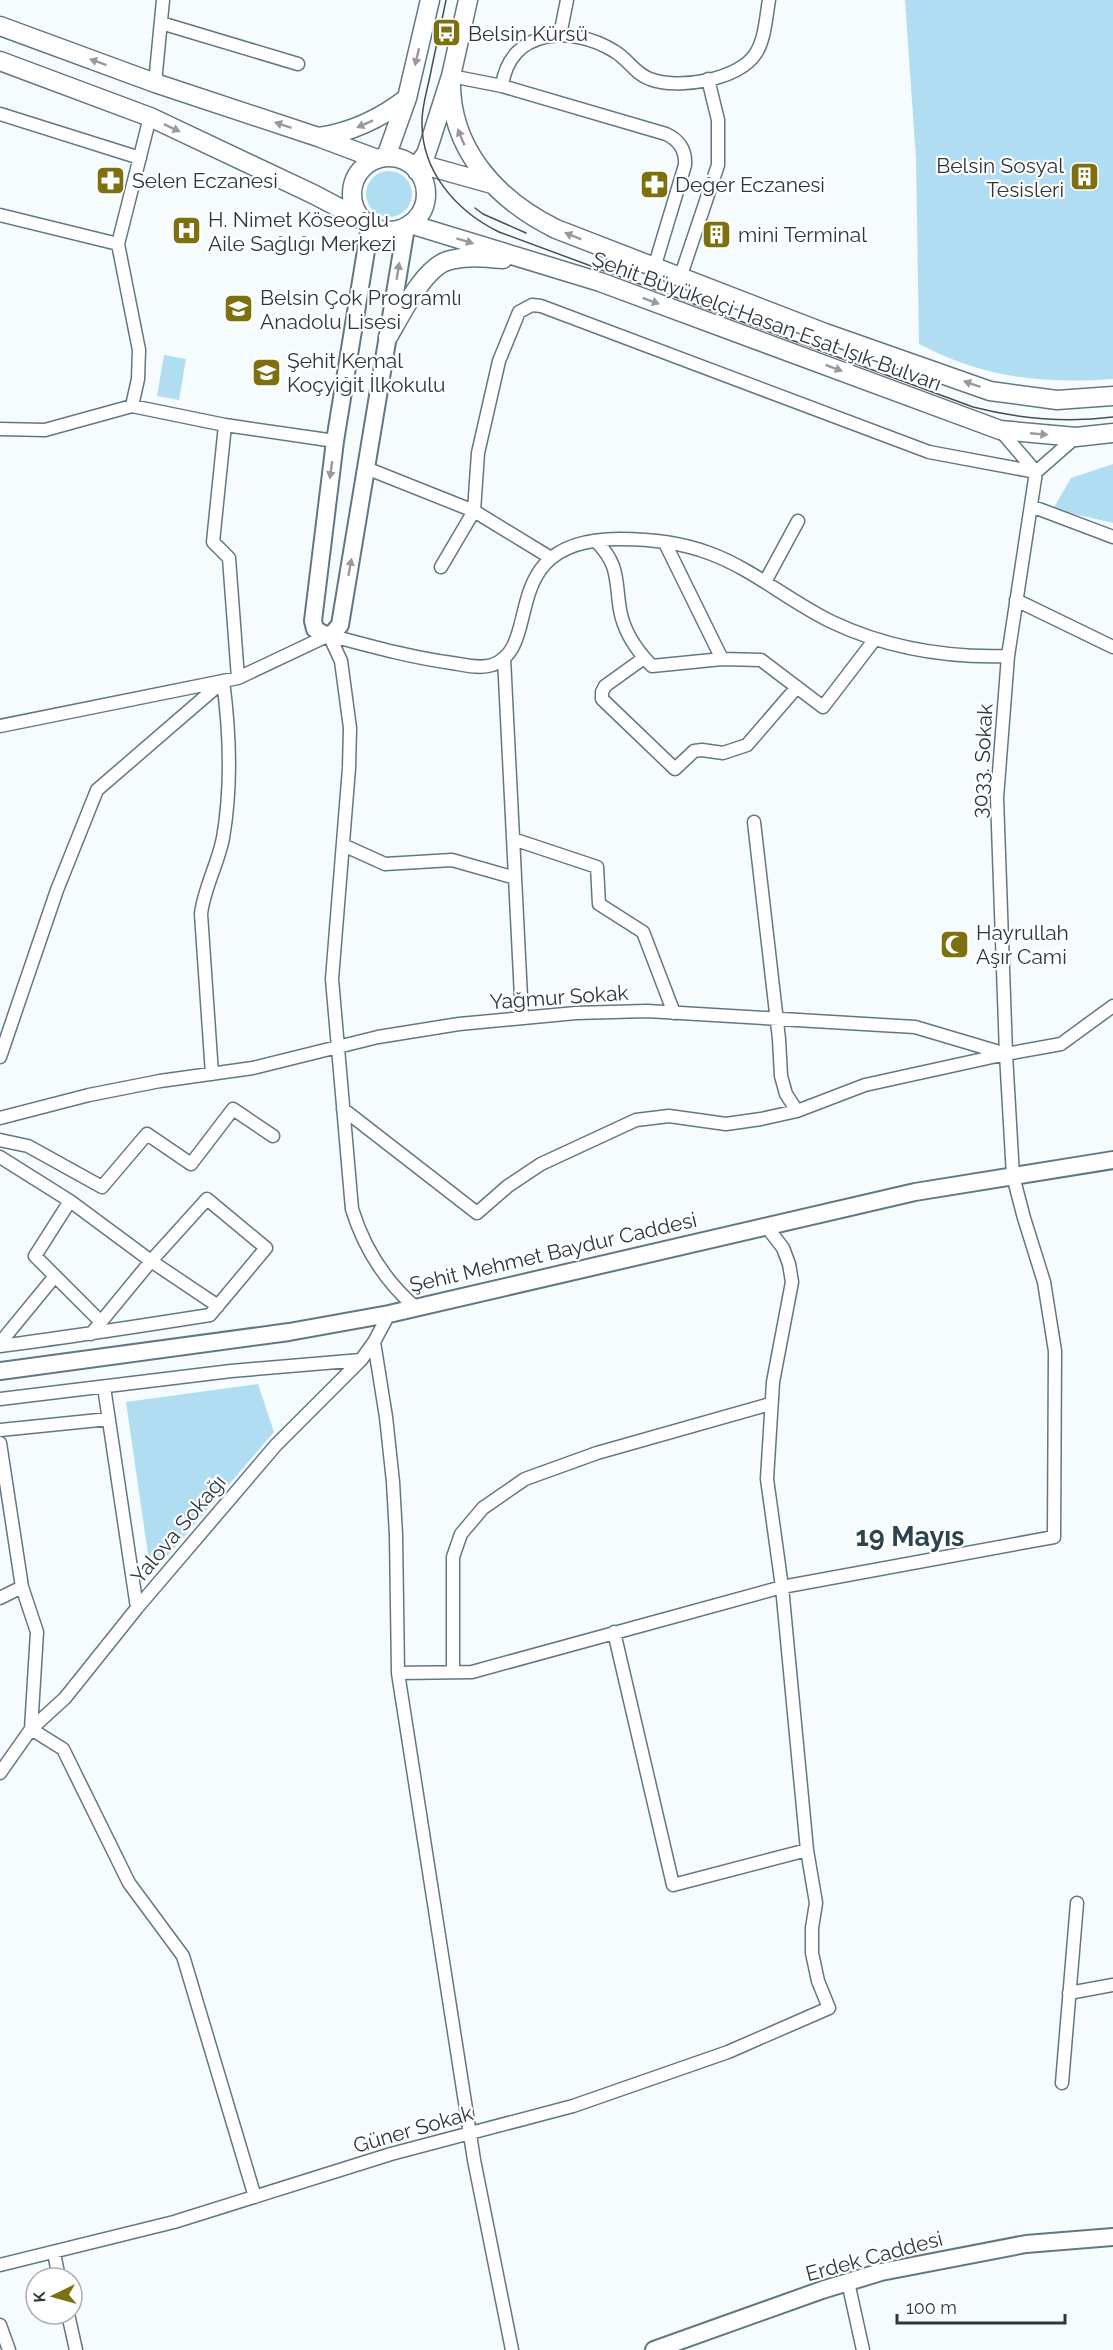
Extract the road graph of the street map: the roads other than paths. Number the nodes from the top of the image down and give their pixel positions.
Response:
1 (163, 0) edge
2 (430, 0) edge
3 (468, 0) edge
4 (567, 0) edge
5 (770, 0) edge
6 (161, 23) junction
7 (0, 26) edge
8 (560, 35) junction
9 (0, 61) edge
10 (298, 64) dead end
11 (451, 76) junction
12 (708, 79) junction
13 (155, 83) junction
14 (502, 86) junction
15 (407, 98) junction
16 (0, 114) edge
17 (150, 117) junction
18 (318, 137) junction
19 (140, 158) junction
20 (382, 158) junction
21 (416, 170) junction
22 (494, 185) junction
23 (0, 215) edge
24 (367, 224) junction
25 (408, 225) junction
26 (118, 243) junction
27 (529, 261) junction
28 (654, 268) junction
29 (680, 278) junction
30 (388, 337) junction
31 (1113, 396) edge
32 (132, 406) junction
33 (225, 425) junction
34 (0, 429) edge
35 (1000, 430) junction
36 (1113, 433) edge
37 (1076, 437) junction
38 (335, 441) junction
39 (366, 468) junction
40 (1036, 472) junction
41 (1031, 506) junction
42 (474, 511) junction
43 (798, 521) dead end
44 (1113, 537) edge
45 (596, 541) junction
46 (665, 543) junction
47 (551, 558) junction
48 (441, 567) dead end
49 (765, 582) junction
50 (1016, 600) junction
51 (334, 630) junction
52 (875, 639) junction
53 (1113, 647) edge
54 (1008, 656) junction
55 (504, 658) junction
56 (644, 658) junction
57 (722, 659) junction
58 (238, 678) junction
59 (223, 681) junction
60 (797, 687) junction
61 (0, 726) edge
62 (754, 822) dead end
63 (513, 839) junction
64 (343, 845) junction
65 (515, 878) junction
66 (1113, 1006) edge
67 (674, 1012) junction
68 (522, 1017) junction
69 (777, 1018) junction
70 (338, 1046) junction
71 (1006, 1054) junction
72 (0, 1057) edge
73 (212, 1074) junction
74 (343, 1109) junction
75 (797, 1111) junction
76 (0, 1118) edge
77 (273, 1136) dead end
78 (0, 1140) edge
79 (0, 1157) edge
80 (1113, 1160) edge
81 (1013, 1176) junction
82 (70, 1201) junction
83 (766, 1226) junction
84 (151, 1261) junction
85 (55, 1276) junction
86 (218, 1306) junction
87 (415, 1307) junction
88 (388, 1314) junction
89 (100, 1322) junction
90 (91, 1334) junction
91 (374, 1342) junction
92 (0, 1344) edge
93 (361, 1360) junction
94 (0, 1371) edge
95 (104, 1387) junction
96 (0, 1399) edge
97 (770, 1404) junction
98 (109, 1419) junction
99 (0, 1430) edge
100 (0, 1443) edge
101 (22, 1587) junction
102 (782, 1587) junction
103 (0, 1598) edge
104 (137, 1608) junction
105 (614, 1632) junction
106 (453, 1672) junction
107 (398, 1673) junction
108 (31, 1729) junction
109 (0, 1773) edge
110 (807, 1850) junction
111 (1077, 1903) dead end
112 (1113, 1985) edge
113 (1069, 1993) junction
114 (1062, 2083) dead end
115 (470, 2133) junction
116 (255, 2197) junction
117 (1113, 2236) edge
118 (54, 2253) junction
119 (0, 2265) edge
120 (57, 2266) edge
121 (848, 2282) junction
122 (0, 2325) edge
123 (71, 2326) edge
124 (9, 2350) edge
125 (76, 2350) edge
126 (512, 2350) edge
127 (654, 2350) edge
128 (863, 2350) edge

1 - 6 street
2 -> 15 main road
3 - 11 main road
4 - 8 street
5 - 12 street
6 - 10 street
6 - 13 street
13 -> 7 main road
8 - 12 street
8 - 14 street
9 - 17 main road
11 - 14 street
11 - 21 main road
22 -> 11 main road, Şehit Büyükelçi Hasan Esat Işık Bulvarı
12 - 29 street
18 -> 13 main road
14 - 28 street
15 -> 18 main road
15 - 20 main road
16 - 19 street
17 - 19 street
17 -> 24 main road
18 - 20 main road
19 - 26 street
20 - 21 main road
20 - 24 main road
21 - 22 main road
21 - 25 main road
28 -> 22 main road, Şehit Büyükelçi Hasan Esat Işık Bulvarı
23 - 26 street
24 - 25 main road
24 - 38 street
25 -> 27 main road, Şehit Büyükelçi Hasan Esat Işık Bulvarı
30 -> 25 street
26 - 32 street
27 - 30 main road
27 -> 35 main road, Şehit Büyükelçi Hasan Esat Işık Bulvarı
28 - 29 main road, Şehit Büyükelçi Hasan Esat Işık Bulvarı
31 -> 29 main road, Şehit Büyükelçi Hasan Esat Işık Bulvarı
30 - 39 street
32 - 33 street
32 - 34 street
33 - 38 street
33 - 58 street
35 -> 37 main road, Şehit Büyükelçi Hasan Esat Işık Bulvarı
35 - 40 street
36 - 37 main road, Şehit Büyükelçi Hasan Esat Işık Bulvarı
37 - 40 street
38 -> 51 street
39 - 42 street
51 -> 39 street
40 - 41 street, 3033. Sokak
40 - 42 street
41 - 44 street
41 - 50 street, 3033. Sokak
42 - 47 street
42 - 48 street
43 - 49 street
45 - 46 street
45 - 47 street
45 - 56 street
46 - 49 street
46 - 57 street
47 - 55 street
49 - 52 street
50 - 53 street
50 - 54 street, 3033. Sokak
51 - 55 street
51 - 58 street
51 - 64 street
52 - 54 street
52 - 60 street
54 - 71 street, 3033. Sokak
55 - 63 street
56 - 57 street
56 - 60 street
57 - 60 street
58 - 59 street
59 - 61 street
59 - 72 street
59 - 73 street
62 - 69 street
63 - 65 street
63 - 67 street
64 - 65 street
64 - 70 street
65 - 68 street
66 - 71 street, Yağmur Sokak
67 - 68 street, Yağmur Sokak
67 - 69 street, Yağmur Sokak
68 - 70 street, Yağmur Sokak
69 - 71 street, Yağmur Sokak
69 - 75 street
70 - 73 street, Yağmur Sokak
70 - 74 street
71 - 75 street
71 - 81 street, 3033. Sokak
73 - 76 street, Yağmur Sokak
74 - 75 street
74 - 87 street
77 - 78 street
79 - 82 street
80 - 81 street, Şehit Mehmet Baydur Caddesi
81 - 83 street, Şehit Mehmet Baydur Caddesi
81 - 102 street, 3033. Sokak
82 - 84 street
82 - 85 street
83 - 87 street, Şehit Mehmet Baydur Caddesi
83 - 97 street
84 - 86 street
84 - 86 street
84 - 89 street
85 - 89 street
85 - 92 street
86 - 90 street
87 - 88 street, Şehit Mehmet Baydur Caddesi
88 - 91 street, Yalova Sokağı
88 - 94 street, Şehit Mehmet Baydur Caddesi
89 - 90 street
90 - 92 street
91 - 93 street, Yalova Sokağı
91 - 107 street
93 - 95 street
93 - 104 street, Yalova Sokağı
95 - 96 street
95 - 98 street
97 - 102 street
97 - 106 street
98 - 99 street
98 - 104 street
100 - 101 street
101 - 103 street
101 - 108 street
102 - 105 street
102 - 110 street
104 - 108 street, Yalova Sokağı
105 - 106 street
105 - 110 street
106 - 107 street
107 - 115 street
108 - 109 street, Yalova Sokağı
108 - 116 street
110 - 115 street, Güner Sokak
111 - 113 street
112 - 113 street
113 - 114 street
115 - 116 street, Güner Sokak
115 - 126 street
116 - 118 street, Güner Sokak
117 - 121 street, Erdek Caddesi
118 - 119 street, Güner Sokak
118 - 120 street
121 - 127 street, Erdek Caddesi
121 - 128 street
122 - 124 street
123 - 125 street

